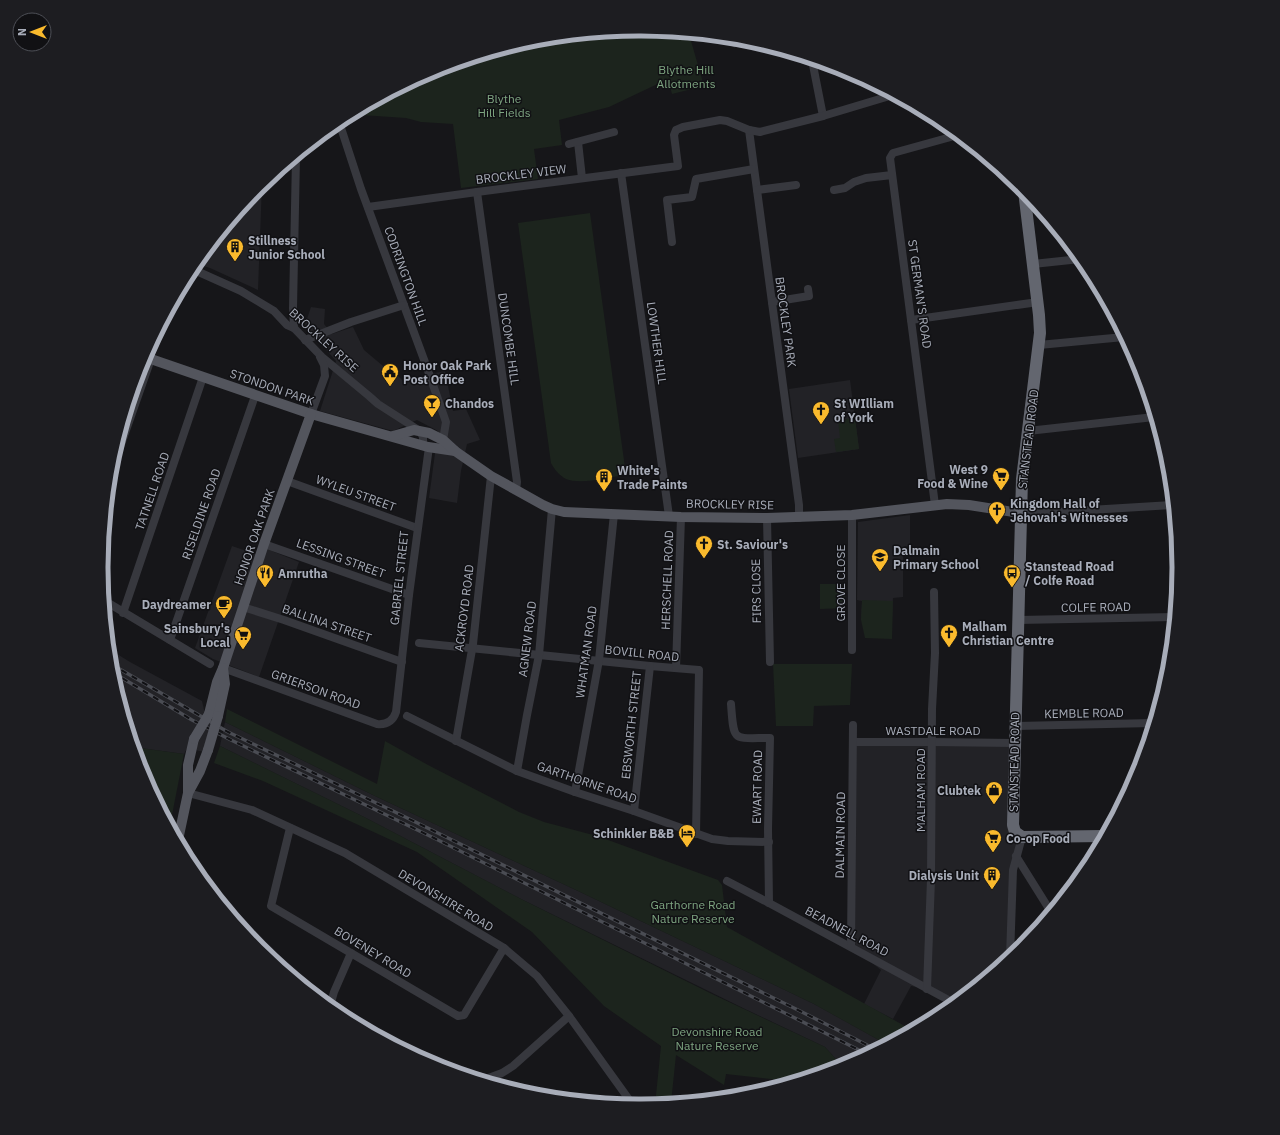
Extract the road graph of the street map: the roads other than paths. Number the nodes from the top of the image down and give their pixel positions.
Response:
1 (813, 65) edge
2 (887, 97) edge
3 (823, 116) junction
4 (341, 129) edge
5 (749, 130) junction
6 (614, 132) dead end
7 (951, 137) edge
8 (578, 142) junction
9 (569, 144) dead end
10 (296, 163) edge
11 (754, 169) junction
12 (621, 173) junction
13 (892, 175) junction
14 (582, 178) junction
15 (796, 185) dead end
16 (757, 190) junction
17 (834, 190) dead end
18 (477, 192) junction
19 (1025, 202) edge
20 (368, 207) junction
21 (672, 242) dead end
22 (1073, 260) edge
23 (1033, 264) junction
24 (198, 272) edge
25 (808, 289) dead end
26 (772, 302) junction
27 (1038, 302) junction
28 (293, 303) junction
29 (404, 306) junction
30 (274, 311) junction
31 (911, 320) junction
32 (294, 328) junction
33 (1119, 337) edge
34 (305, 340) junction
35 (1039, 345) junction
36 (317, 351) junction
37 (151, 359) edge
38 (342, 374) junction
39 (325, 376) junction
40 (203, 377) junction
41 (255, 396) junction
42 (311, 414) junction
43 (1149, 418) edge
44 (420, 431) junction
45 (1028, 431) junction
46 (443, 440) junction
47 (417, 441) junction
48 (455, 451) junction
49 (491, 476) junction
50 (286, 481) junction
51 (516, 490) junction
52 (936, 505) junction
53 (1168, 505) edge
54 (552, 509) junction
55 (1020, 513) junction
56 (614, 514) junction
57 (852, 515) junction
58 (669, 516) junction
59 (681, 517) junction
60 (767, 518) junction
61 (799, 518) junction
62 (417, 528) junction
63 (264, 544) junction
64 (934, 592) dead end
65 (409, 594) junction
66 (110, 604) edge
67 (243, 607) junction
68 (123, 613) junction
69 (1169, 617) edge
70 (1018, 620) junction
71 (170, 640) junction
72 (419, 643) dead end
73 (472, 648) junction
74 (852, 650) dead end
75 (539, 655) junction
76 (599, 660) junction
77 (402, 662) junction
78 (770, 662) dead end
79 (210, 664) dead end
80 (650, 666) junction
81 (223, 668) junction
82 (676, 668) junction
83 (731, 704) dead end
84 (396, 712) joint
85 (213, 715) junction
86 (407, 716) dead end
87 (1148, 723) edge
88 (853, 725) dead end
89 (1015, 726) junction
90 (456, 741) junction
91 (853, 742) junction
92 (932, 742) junction
93 (1014, 743) junction
94 (517, 771) junction
95 (575, 792) junction
96 (188, 793) junction
97 (634, 811) junction
98 (290, 828) junction
99 (180, 832) edge
100 (696, 834) junction
101 (1019, 834) junction
102 (1098, 836) edge
103 (769, 842) junction
104 (1016, 856) junction
105 (727, 882) dead end
106 (769, 903) junction
107 (1048, 908) edge
108 (851, 946) junction
109 (504, 948) junction
110 (1010, 948) edge
111 (351, 953) junction
112 (928, 989) junction
113 (332, 1000) edge
114 (948, 1000) edge
115 (569, 1016) junction
116 (490, 1077) edge
117 (628, 1099) edge

1 - 3 street
2 - 3 street
3 - 5 street
4 - 20 street, CODRINGTON HILL
5 - 11 street, BROCKLEY PARK
5 - 12 street, BROCKLEY VIEW
6 - 8 street
7 - 13 street, ST GERMAN'S ROAD
8 - 9 street
8 - 14 street
10 - 28 street
11 - 16 street, BROCKLEY PARK
11 - 21 street
12 - 14 street, BROCKLEY VIEW
12 - 58 street, LOWTHER HILL
13 - 17 street
13 - 31 street, ST GERMAN'S ROAD
14 - 18 street, BROCKLEY VIEW
15 - 16 street
16 - 26 street, BROCKLEY PARK
18 - 20 street, BROCKLEY VIEW
18 - 51 street, DUNCOMBE HILL
19 - 23 highway, STANSTEAD ROAD
20 - 29 street, CODRINGTON HILL
22 - 23 street
23 - 27 highway, STANSTEAD ROAD
24 - 30 street, BROCKLEY RISE
25 - 26 street
26 - 61 street, BROCKLEY PARK
27 - 31 street
27 - 35 highway, STANSTEAD ROAD
28 - 30 street
28 - 32 street
29 - 34 street
29 - 46 street, CODRINGTON HILL
30 - 32 street, BROCKLEY RISE
31 - 52 street, ST GERMAN'S ROAD
32 - 34 street, BROCKLEY RISE
33 - 35 street
34 - 36 street, BROCKLEY RISE
35 - 45 highway, STANSTEAD ROAD
36 - 38 street, BROCKLEY RISE
36 - 39 street
37 - 40 main road, STONDON PARK
38 - 39 street
38 - 44 street, BROCKLEY RISE
39 - 42 street
40 - 41 main road, STONDON PARK
40 - 68 street, TATNELL ROAD
41 - 42 main road, STONDON PARK
41 - 71 street, RISELDINE ROAD
42 - 47 main road, STONDON PARK
42 - 50 main road, HONOR OAK PARK
43 - 45 street
44 - 46 main road, STONDON PARK
44 - 47 main road, STONDON PARK
45 - 55 highway, STANSTEAD ROAD
46 - 48 main road, STONDON PARK
47 - 48 main road, STONDON PARK
47 - 62 street, GABRIEL STREET
48 - 49 main road, BROCKLEY RISE
49 - 51 main road, BROCKLEY RISE
49 - 73 street, ACKROYD ROAD
50 - 62 street, WYLEU STREET
50 - 63 main road, HONOR OAK PARK
51 - 54 main road, BROCKLEY RISE
52 - 55 main road, BROCKLEY RISE
52 - 57 main road, BROCKLEY RISE
53 - 55 street
54 - 56 main road, BROCKLEY RISE
54 - 75 street, AGNEW ROAD
55 - 70 highway, STANSTEAD ROAD
56 - 58 main road, BROCKLEY RISE
56 - 76 street, WHATMAN ROAD
57 - 61 main road, BROCKLEY RISE
57 - 74 street, GROVE CLOSE
58 - 59 main road, BROCKLEY RISE
59 - 60 main road, BROCKLEY RISE
59 - 82 street, HERSCHELL ROAD
60 - 61 main road, BROCKLEY RISE
60 - 78 street, FIRS CLOSE
62 - 65 street, GABRIEL STREET
63 - 65 street, LESSING STREET
63 - 67 main road, HONOR OAK PARK
64 - 92 street, MALHAM ROAD
65 - 77 street, GABRIEL STREET
66 - 68 street
67 - 77 street, BALLINA STREET
67 - 81 main road, HONOR OAK PARK
68 - 71 street
69 - 70 street, COLFE ROAD
70 - 89 highway, STANSTEAD ROAD
71 - 79 street
72 - 73 street, BOVILL ROAD
73 - 75 street, BOVILL ROAD
73 - 90 street, ACKROYD ROAD
75 - 76 street, BOVILL ROAD
75 - 94 street, AGNEW ROAD
76 - 80 street, BOVILL ROAD
76 - 95 street, WHATMAN ROAD
77 - 84 street, GABRIEL STREET
80 - 82 street, BOVILL ROAD
80 - 97 street, EBSWORTH STREET
81 - 84 street, GRIERSON ROAD
81 - 85 main road, HONOR OAK PARK
82 - 100 street, BOVILL ROAD
83 - 103 street, EWART ROAD
85 - 96 main road, HONOR OAK PARK, bridge
85 - 96 main road, HONOR OAK PARK, bridge
86 - 90 street, GARTHORNE ROAD
87 - 89 street, KEMBLE ROAD
88 - 91 street, DALMAIN ROAD
89 - 93 highway, STANSTEAD ROAD
90 - 94 street, GARTHORNE ROAD
91 - 92 street, WASTDALE ROAD
91 - 108 street, DALMAIN ROAD
92 - 93 street, WASTDALE ROAD
92 - 112 street, MALHAM ROAD
93 - 101 highway, STANSTEAD ROAD
94 - 95 street, GARTHORNE ROAD
95 - 97 street, GARTHORNE ROAD
96 - 98 street, DEVONSHIRE ROAD
96 - 99 main road, HONOR OAK PARK
97 - 100 street, GARTHORNE ROAD
98 - 109 street, DEVONSHIRE ROAD
98 - 111 street, BOVENEY ROAD
100 - 103 street, GARTHORNE ROAD
101 - 102 highway
101 - 104 street, STANSTEAD ROAD
103 - 106 street, EWART ROAD
104 - 107 street
104 - 110 street, STANSTEAD ROAD
105 - 106 street, BEADNELL ROAD
106 - 108 street, BEADNELL ROAD
108 - 112 street, BEADNELL ROAD
109 - 111 street, BOVENEY ROAD
109 - 115 street, DEVONSHIRE ROAD
111 - 113 street
112 - 114 street, BEADNELL ROAD
115 - 116 street
115 - 117 street, DEVONSHIRE ROAD

